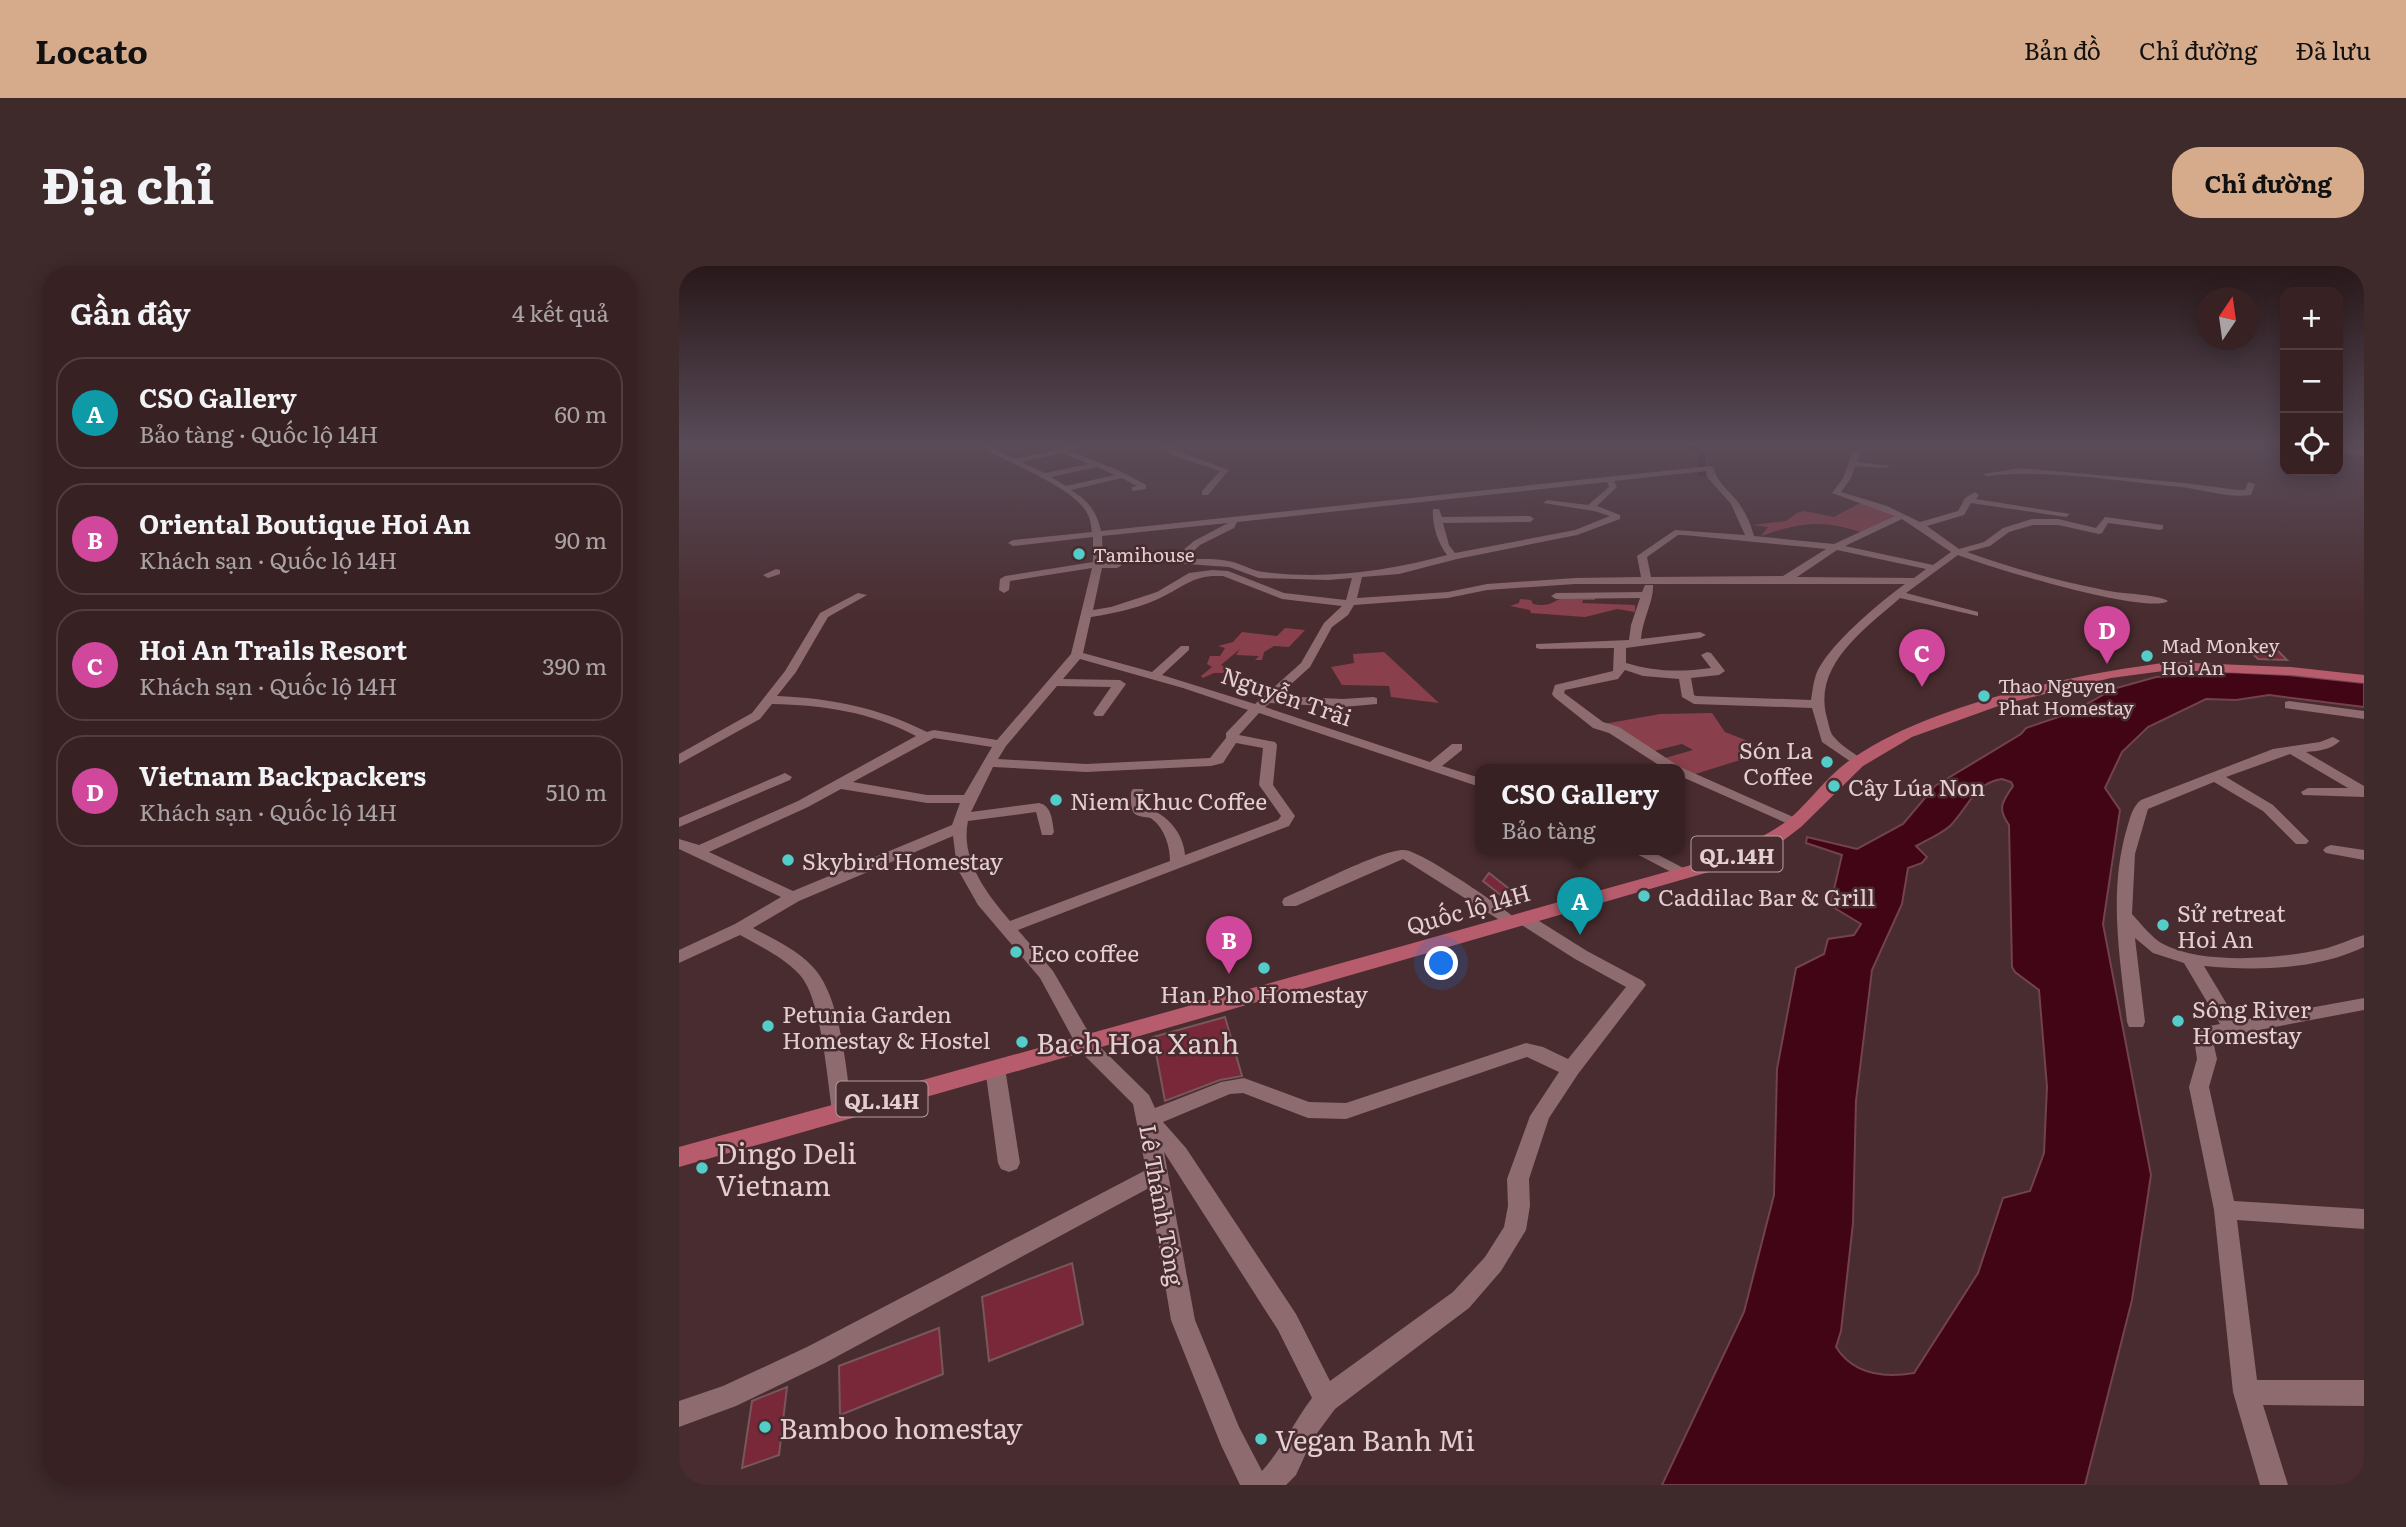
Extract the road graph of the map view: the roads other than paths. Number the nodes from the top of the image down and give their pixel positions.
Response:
1 (1083, 503) edge
2 (1390, 503) edge
3 (1437, 503) edge
4 (1547, 503) dead end
5 (1596, 503) edge
6 (1733, 503) edge
7 (1869, 503) edge
8 (1968, 503) edge
9 (2001, 503) edge
10 (1591, 508) junction
11 (1902, 516) junction
12 (2085, 517) dead end
13 (1234, 519) junction
14 (1531, 519) dead end
15 (1437, 520) junction
16 (1920, 525) junction
17 (2160, 527) dead end
18 (1098, 534) junction
19 (1750, 536) junction
20 (1013, 543) dead end
21 (1835, 547) junction
22 (1957, 552) junction
23 (1453, 557) junction
24 (1098, 565) junction
25 (1117, 565) dead end
26 (1935, 568) junction
27 (1357, 576) junction
28 (1786, 579) junction
29 (1648, 581) junction
30 (1914, 581) junction
31 (1003, 590) dead end
32 (1898, 594) junction
33 (1647, 595) junction
34 (1556, 596) dead end
35 (857, 597) dead end
36 (2162, 601) dead end
37 (1350, 603) junction
38 (1087, 614) junction
39 (1974, 614) dead end
40 (1699, 635) dead end
41 (1635, 642) junction
42 (1620, 645) junction
43 (1540, 646) dead end
44 (1185, 648) dead end
45 (1077, 655) junction
46 (1707, 655) dead end
47 (1620, 665) junction
48 (1683, 675) junction
49 (1154, 676) junction
50 (2364, 679) edge
51 (1053, 682) junction
52 (767, 700) junction
53 (1373, 701) dead end
54 (1263, 704) junction
55 (1817, 704) junction
56 (2289, 705) dead end
57 (1099, 713) dead end
58 (2364, 715) edge
59 (926, 736) junction
60 (1233, 737) junction
61 (2333, 741) dead end
62 (1000, 744) junction
63 (1457, 747) dead end
64 (2291, 750) junction
65 (679, 760) edge
66 (1857, 762) junction
67 (988, 763) junction
68 (1667, 764) edge
69 (1433, 766) junction
70 (1685, 773) edge
71 (2214, 776) junction
72 (785, 777) dead end
73 (1475, 781) edge
74 (838, 784) junction
75 (1138, 792) dead end
76 (2308, 792) dead end
77 (2364, 792) edge
78 (969, 799) junction
79 (679, 823) edge
80 (960, 823) junction
81 (1795, 823) junction
82 (1047, 832) dead end
83 (2301, 841) dead end
84 (679, 844) edge
85 (2331, 850) dead end
86 (698, 851) junction
87 (1647, 855) edge
88 (2364, 855) edge
89 (1178, 862) junction
90 (1685, 873) junction
91 (793, 897) junction
92 (1290, 902) dead end
93 (2124, 915) junction
94 (1515, 920) junction
95 (741, 928) junction
96 (1008, 928) junction
97 (2364, 941) edge
98 (679, 957) edge
99 (2190, 958) junction
100 (2364, 1004) edge
101 (2136, 1022) dead end
102 (2232, 1028) junction
103 (1086, 1045) junction
104 (995, 1068) junction
105 (1571, 1069) junction
106 (842, 1110) junction
107 (1148, 1119) junction
108 (679, 1157) edge
109 (1009, 1163) dead end
110 (1157, 1174) junction
111 (2225, 1210) junction
112 (2364, 1219) edge
113 (2246, 1392) junction
114 (2364, 1393) edge
115 (1327, 1400) junction
116 (679, 1414) edge
117 (1255, 1485) edge
118 (1268, 1485) edge
119 (2274, 1485) edge

1 - 18 street
2 - 13 street
3 - 15 street
4 - 10 street
5 - 10 street
6 - 19 street
7 - 11 street
8 - 16 street
9 - 12 street
10 - 23 street
11 - 16 street
11 - 21 street
13 - 18 street
13 - 27 street
14 - 15 street
15 - 23 street
16 - 22 street
17 - 22 street
18 - 20 street
18 - 24 street
19 - 21 street
19 - 29 street
21 - 26 street
21 - 28 street
22 - 26 street
22 - 36 street
23 - 27 street
24 - 25 street
24 - 31 street
24 - 38 street
26 - 30 street
27 - 37 street
28 - 29 street
28 - 30 street
29 - 33 street
29 - 37 street
30 - 32 street
32 - 39 street
32 - 55 street
33 - 34 street
33 - 41 street
35 - 52 street
37 - 38 street
37 - 54 street
38 - 45 street
40 - 41 street
41 - 42 street
42 - 43 street
42 - 47 street
44 - 49 street
45 - 49 street, Nguyễn Trãi
45 - 51 street
46 - 48 street
47 - 48 street
47 - 68 street
48 - 55 street
49 - 54 street, Nguyễn Trãi
50 - 66 main road, Quốc lộ 14H / QL.14H
51 - 57 street
51 - 62 street
52 - 59 street
52 - 65 street
53 - 54 street
54 - 60 street
54 - 69 street, Nguyễn Trãi
55 - 66 street
56 - 58 street
59 - 62 street
59 - 74 street
60 - 67 street
60 - 89 street
61 - 64 street
62 - 67 street
63 - 69 street
64 - 71 street
64 - 77 street
66 - 81 main road, Quốc lộ 14H / QL.14H
67 - 78 street
69 - 73 street, Nguyễn Trãi
70 - 81 street
71 - 83 street
71 - 93 street
72 - 79 street
74 - 78 street
74 - 86 street
75 - 89 street
76 - 77 street
78 - 80 street
80 - 82 street
80 - 91 street
80 - 96 street, Lê Thánh Tông
81 - 90 main road, Quốc lộ 14H / QL.14H
84 - 86 street
85 - 88 street
86 - 91 street
87 - 90 street
89 - 96 street
90 - 94 main road, Quốc lộ 14H / QL.14H
91 - 95 street
92 - 94 street
93 - 99 street
93 - 101 street
94 - 103 main road, Quốc lộ 14H / QL.14H
94 - 105 street
95 - 98 street
95 - 106 street
96 - 103 street, Lê Thánh Tông
97 - 99 street
99 - 102 street
100 - 102 street
102 - 111 street
103 - 104 main road, QL.14H
103 - 107 street, Lê Thánh Tông
104 - 106 main road, QL.14H
104 - 109 street
105 - 107 street
105 - 115 street
106 - 108 main road, QL.14H
107 - 110 street, Lê Thánh Tông
107 - 115 street
110 - 116 street
110 - 117 street, Lê Thánh Tông
111 - 112 street
111 - 113 street
113 - 114 street
113 - 119 street
115 - 118 street

